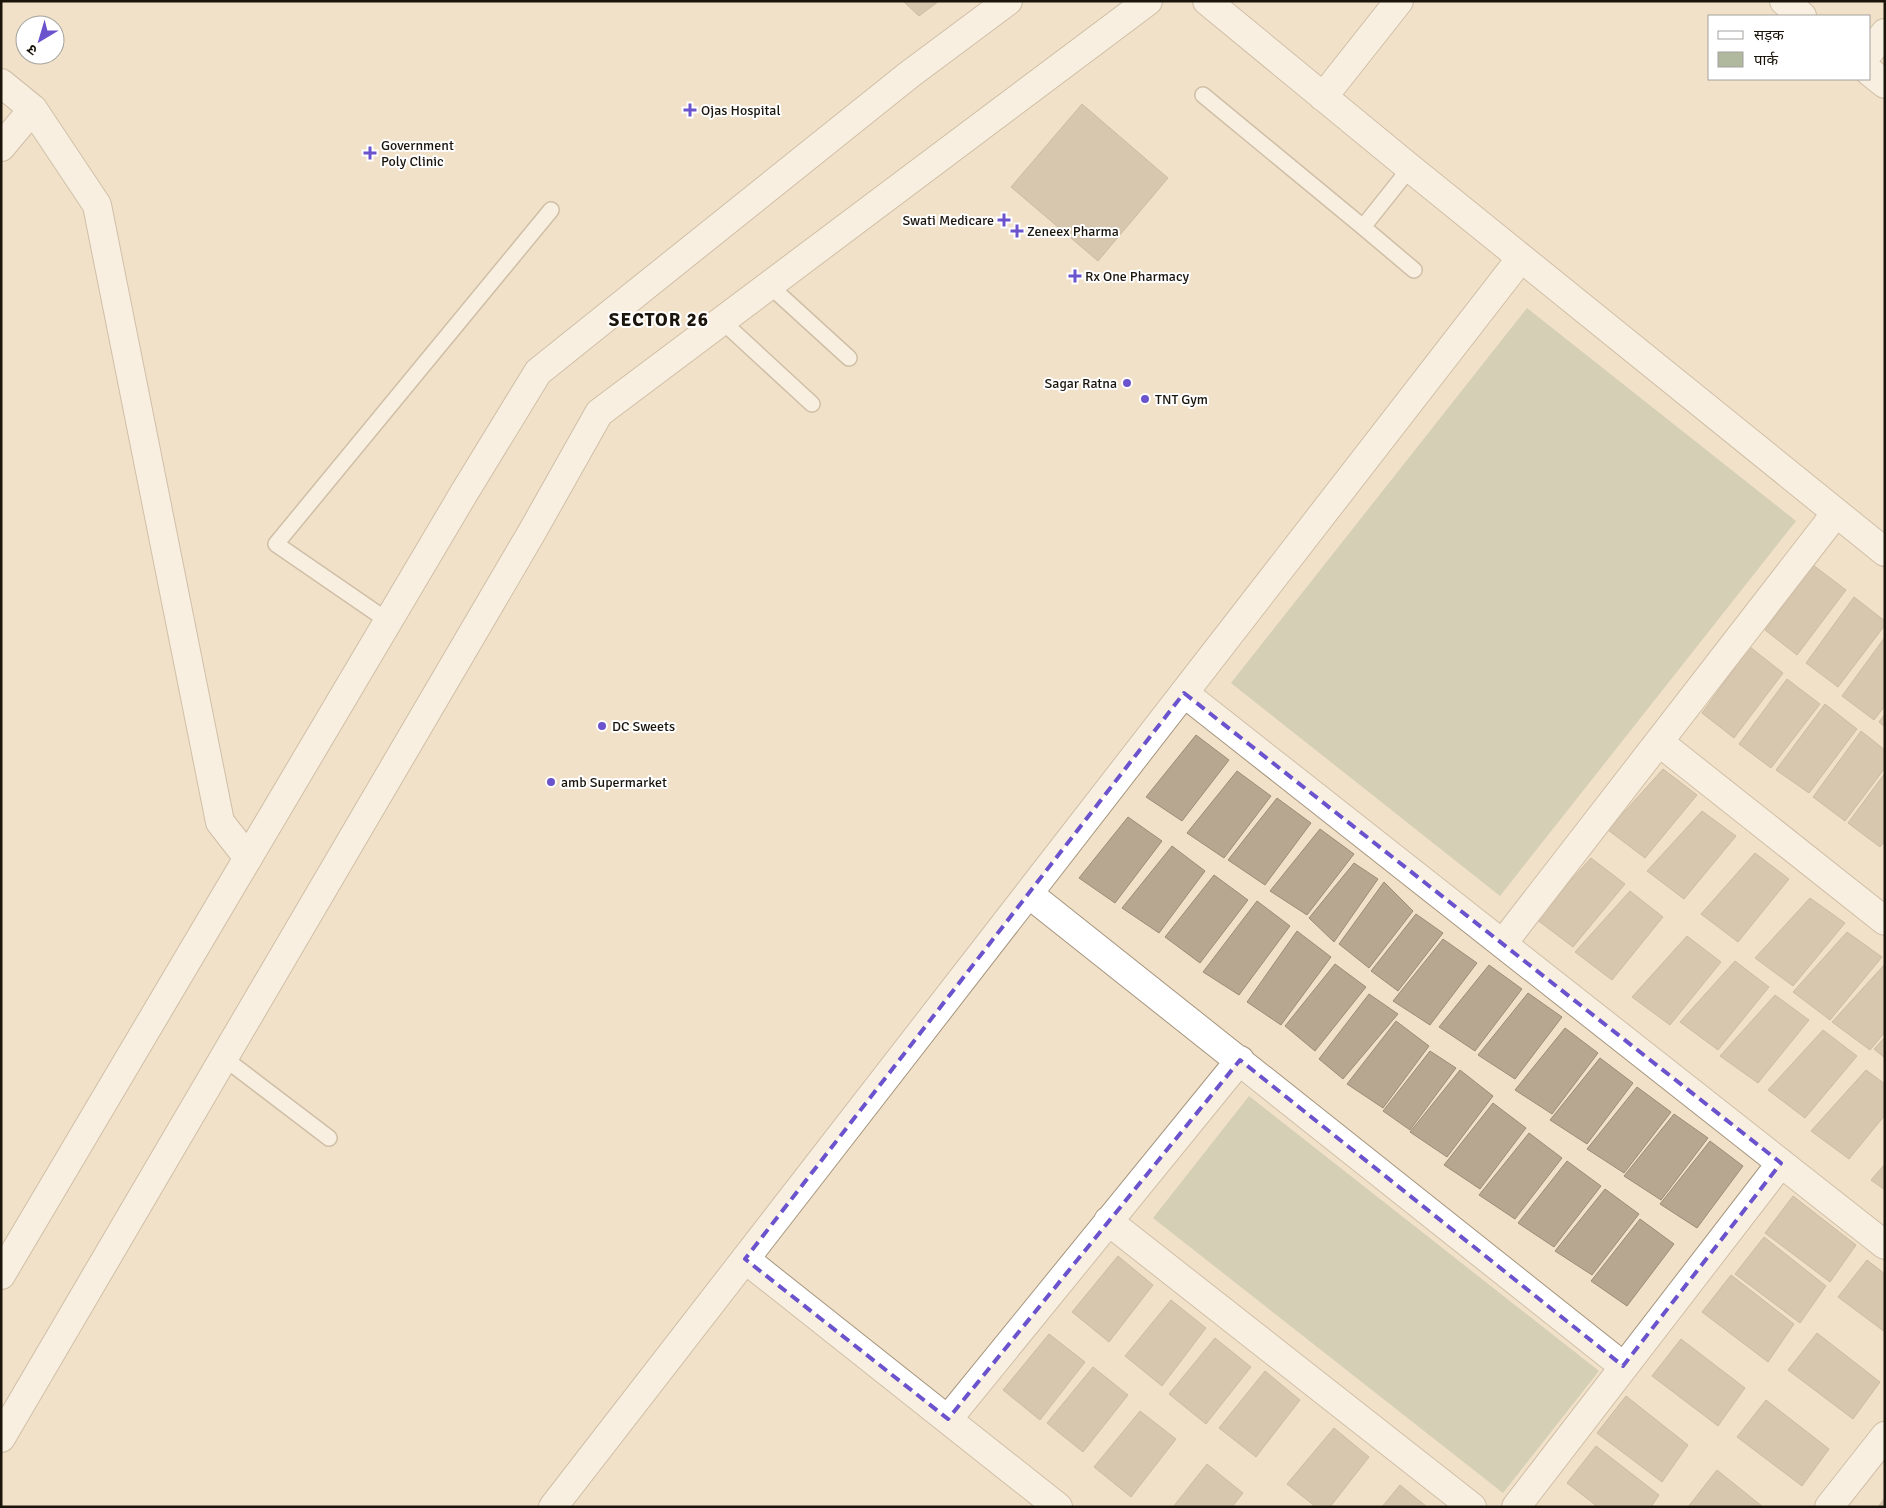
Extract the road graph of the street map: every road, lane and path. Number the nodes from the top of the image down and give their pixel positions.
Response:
1 (1008, 1) edge
2 (1148, 1) edge
3 (1207, 1) edge
4 (1400, 1) edge
5 (1784, 1) edge
6 (1801, 15) edge
7 (1885, 32) edge
8 (1871, 50) edge
9 (1871, 73) edge
10 (1, 83) edge
11 (1885, 84) edge
12 (1203, 95) dead end
13 (1323, 97) junction
14 (33, 109) junction
15 (1, 147) edge
16 (1410, 168) junction
17 (551, 210) dead end
18 (1363, 227) junction
19 (1522, 258) junction
20 (1414, 270) dead end
21 (770, 286) junction
22 (722, 322) junction
23 (849, 358) dead end
24 (812, 404) dead end
25 (1836, 513) junction
26 (1885, 552) edge
27 (388, 621) junction
28 (1184, 693) junction
29 (1659, 742) junction
30 (248, 858) junction
31 (1029, 894) junction
32 (1885, 921) edge
33 (1503, 943) junction
34 (224, 1058) junction
35 (1240, 1060) junction
36 (328, 1138) dead end
37 (1781, 1163) junction
38 (1108, 1221) junction
39 (1885, 1245) edge
40 (745, 1259) junction
41 (1, 1275) edge
42 (1623, 1366) junction
43 (948, 1419) junction
44 (1885, 1436) edge
45 (1, 1438) edge
46 (553, 1507) edge
47 (1058, 1507) edge
48 (1472, 1507) edge
49 (1516, 1507) edge
50 (1829, 1507) edge

1 - 27 street
2 - 21 street
3 - 13 street
4 - 13 street
5 - 6 street
7 - 8 street
9 - 11 street
10 - 14 street
12 - 18 lane
13 - 16 street
14 - 15 street
14 - 30 street
16 - 18 lane
16 - 19 street
17 - 27 lane
18 - 20 lane
19 - 25 street
19 - 28 street
21 - 22 street
21 - 23 lane
22 - 24 lane
22 - 34 street
25 - 26 street
25 - 29 street
27 - 30 street
28 - 31 street
28 - 33 street
29 - 32 street
29 - 33 street
30 - 41 street
31 - 35 street
31 - 40 street
33 - 37 street
34 - 36 lane
34 - 45 street
35 - 38 street
35 - 42 street
37 - 39 street
37 - 42 street
38 - 43 street
38 - 48 street
40 - 43 street
40 - 46 street
42 - 49 street
43 - 47 street
44 - 50 street

